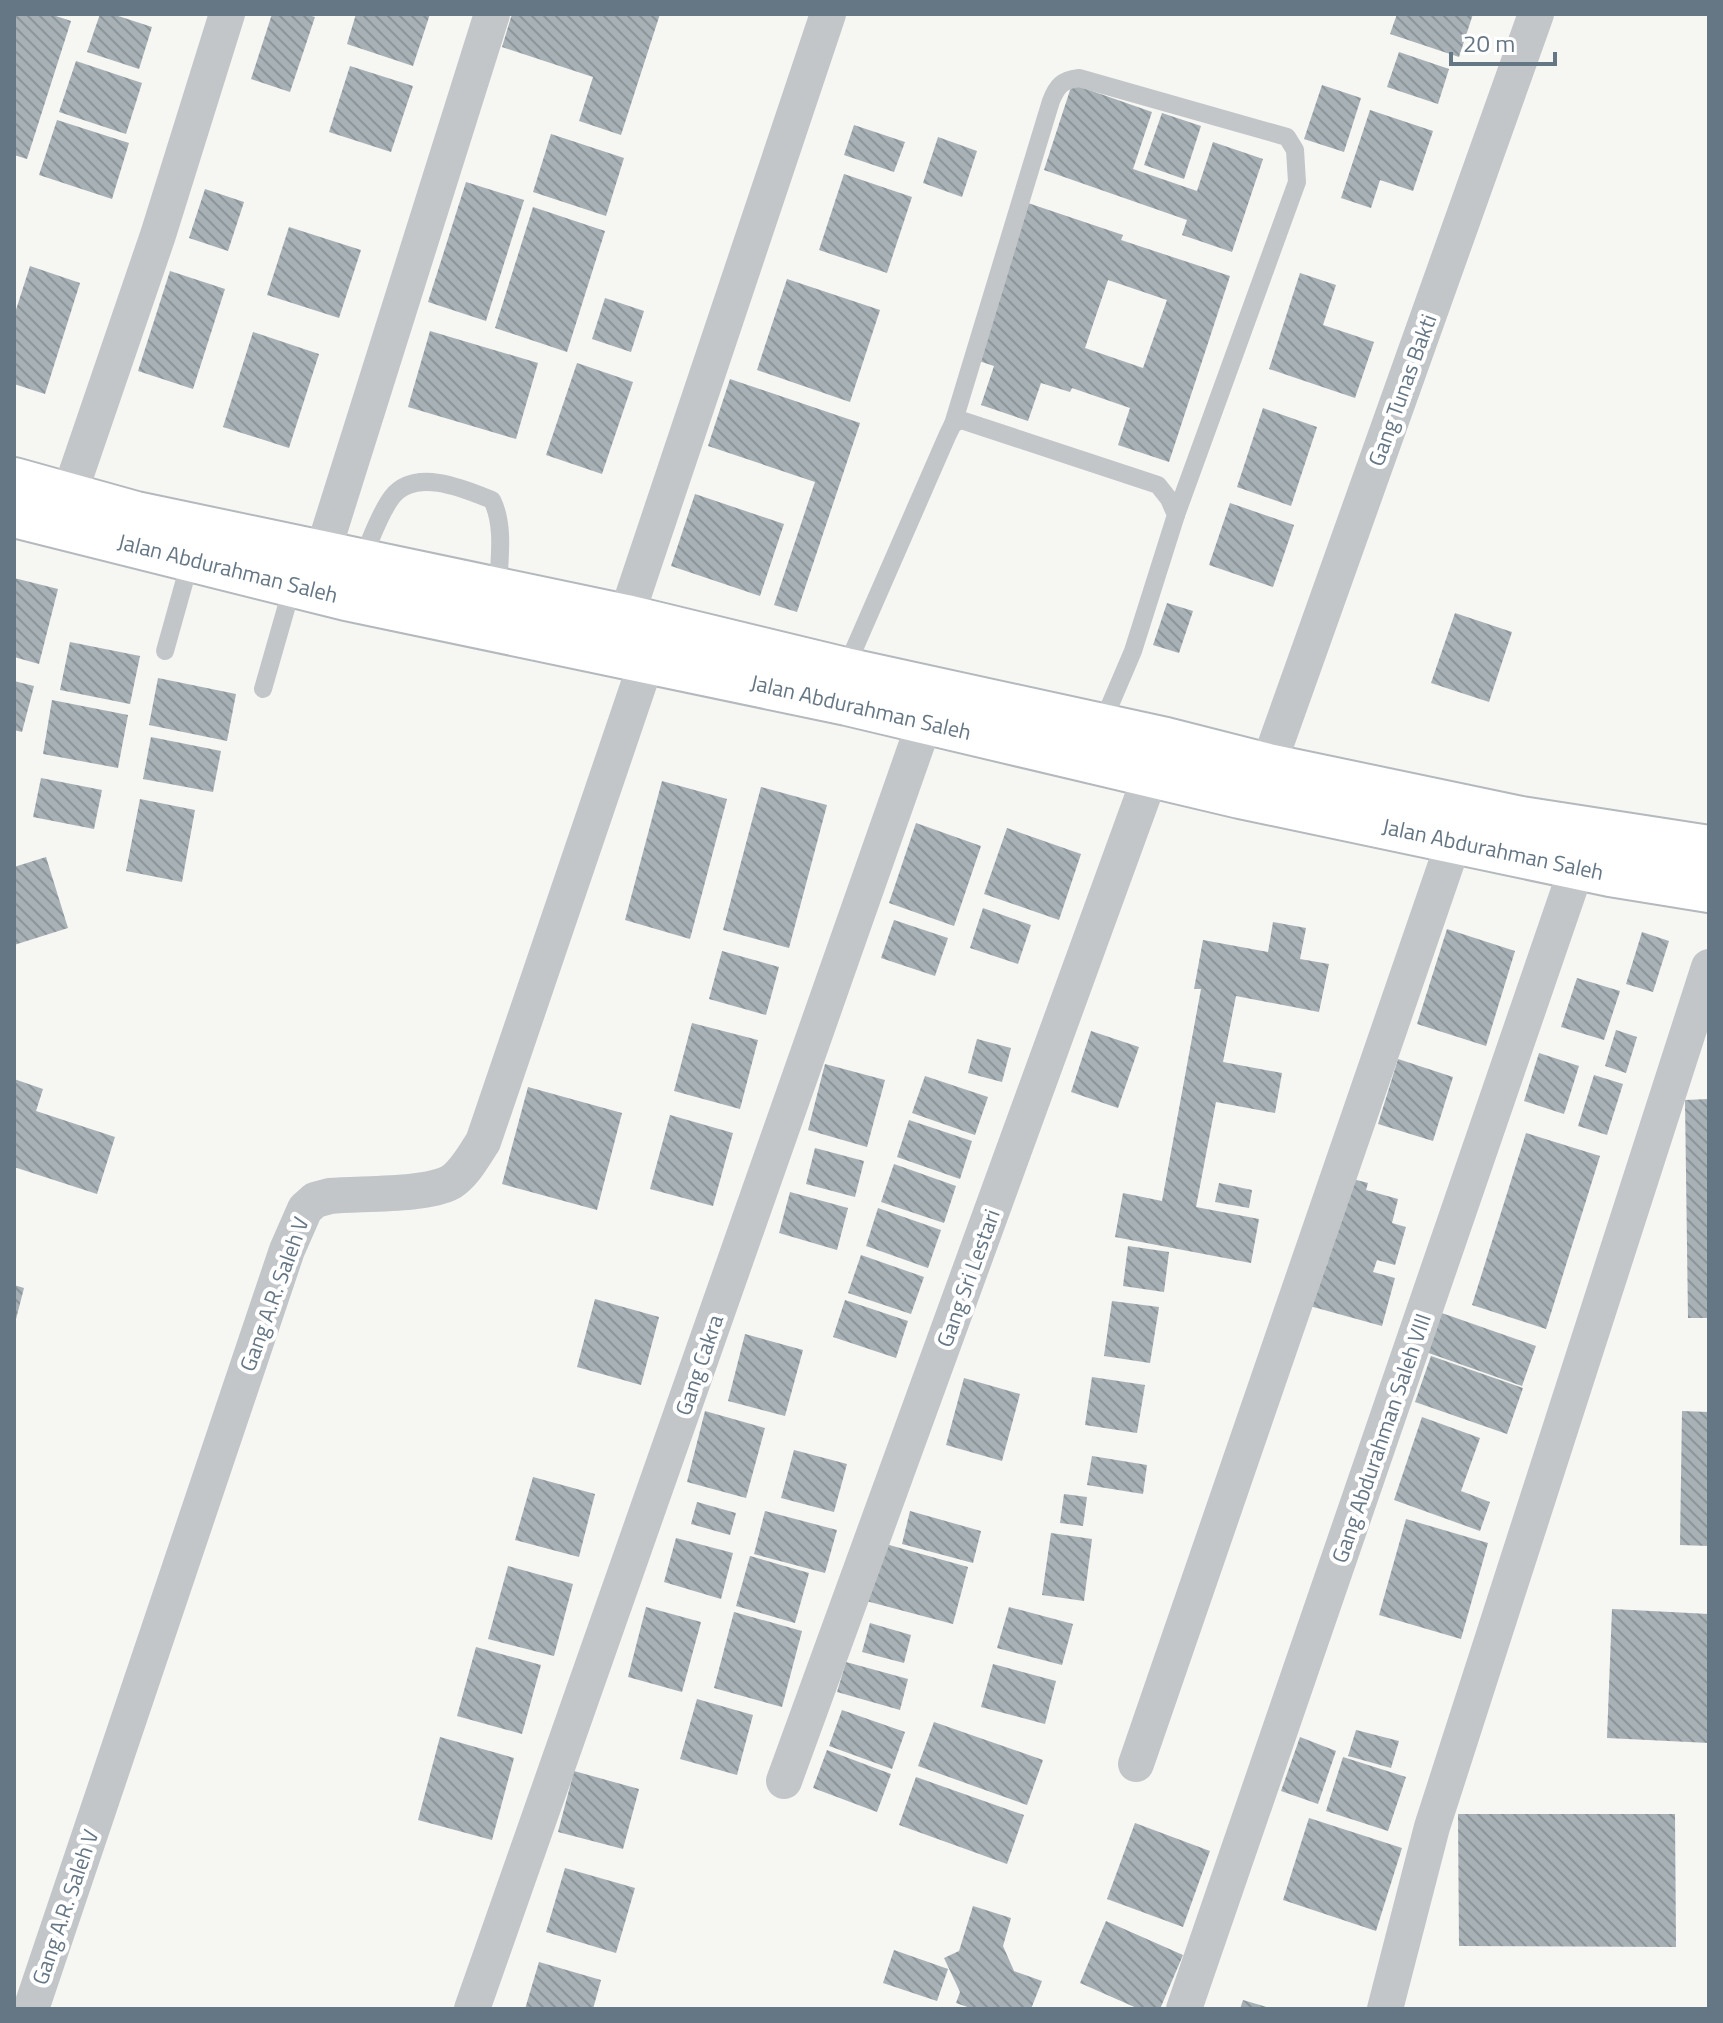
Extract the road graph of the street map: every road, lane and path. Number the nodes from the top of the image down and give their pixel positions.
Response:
1 (227, 14) edge
2 (492, 14) edge
3 (828, 14) edge
4 (1536, 14) edge
5 (953, 424) junction
6 (14, 480) edge
7 (69, 495) junction
8 (14, 515) edge
9 (1176, 515) junction
10 (132, 528) junction
11 (342, 555) junction
12 (191, 558) junction
13 (293, 584) junction
14 (498, 589) junction
15 (626, 617) junction
16 (165, 651) dead end
17 (647, 660) junction
18 (845, 670) junction
19 (263, 689) dead end
20 (925, 721) junction
21 (1100, 726) junction
22 (1268, 766) junction
23 (1151, 774) junction
24 (1460, 824) junction
25 (1709, 848) edge
26 (1577, 867) junction
27 (1709, 890) edge
28 (1709, 967) edge
29 (1136, 1764) dead end
30 (784, 1781) dead end
31 (31, 2009) edge
32 (472, 2009) edge
33 (1184, 2009) edge
34 (1385, 2009) edge

1 - 7 street
2 - 11 street
3 - 15 street
4 - 22 street, Gang Tunas Bakti
5 - 9 lane
5 - 9 lane
5 - 18 lane
6 - 7 street, Jalan Abdurahman Saleh
7 - 10 street, Jalan Abdurahman Saleh
8 - 10 street, Jalan Abdurahman Saleh
9 - 21 lane
10 - 11 street, Jalan Abdurahman Saleh
10 - 12 street, Jalan Abdurahman Saleh
11 - 14 street, Jalan Abdurahman Saleh
11 - 14 lane
12 - 13 street, Jalan Abdurahman Saleh
12 - 16 lane
13 - 17 street, Jalan Abdurahman Saleh
13 - 19 lane
14 - 15 street, Jalan Abdurahman Saleh
15 - 18 street, Jalan Abdurahman Saleh
17 - 20 street, Jalan Abdurahman Saleh
17 - 31 street, Gang A.R. Saleh V
18 - 21 street, Jalan Abdurahman Saleh
20 - 23 street, Jalan Abdurahman Saleh
20 - 32 street, Gang Cakra
21 - 22 street, Jalan Abdurahman Saleh
22 - 24 street, Jalan Abdurahman Saleh
23 - 24 street, Jalan Abdurahman Saleh
23 - 30 street, Gang Sri Lestari
24 - 25 street, Jalan Abdurahman Saleh
24 - 26 street, Jalan Abdurahman Saleh
24 - 29 street
26 - 27 street, Jalan Abdurahman Saleh
26 - 33 street, Gang Abdurahman Saleh VIII
28 - 34 street

